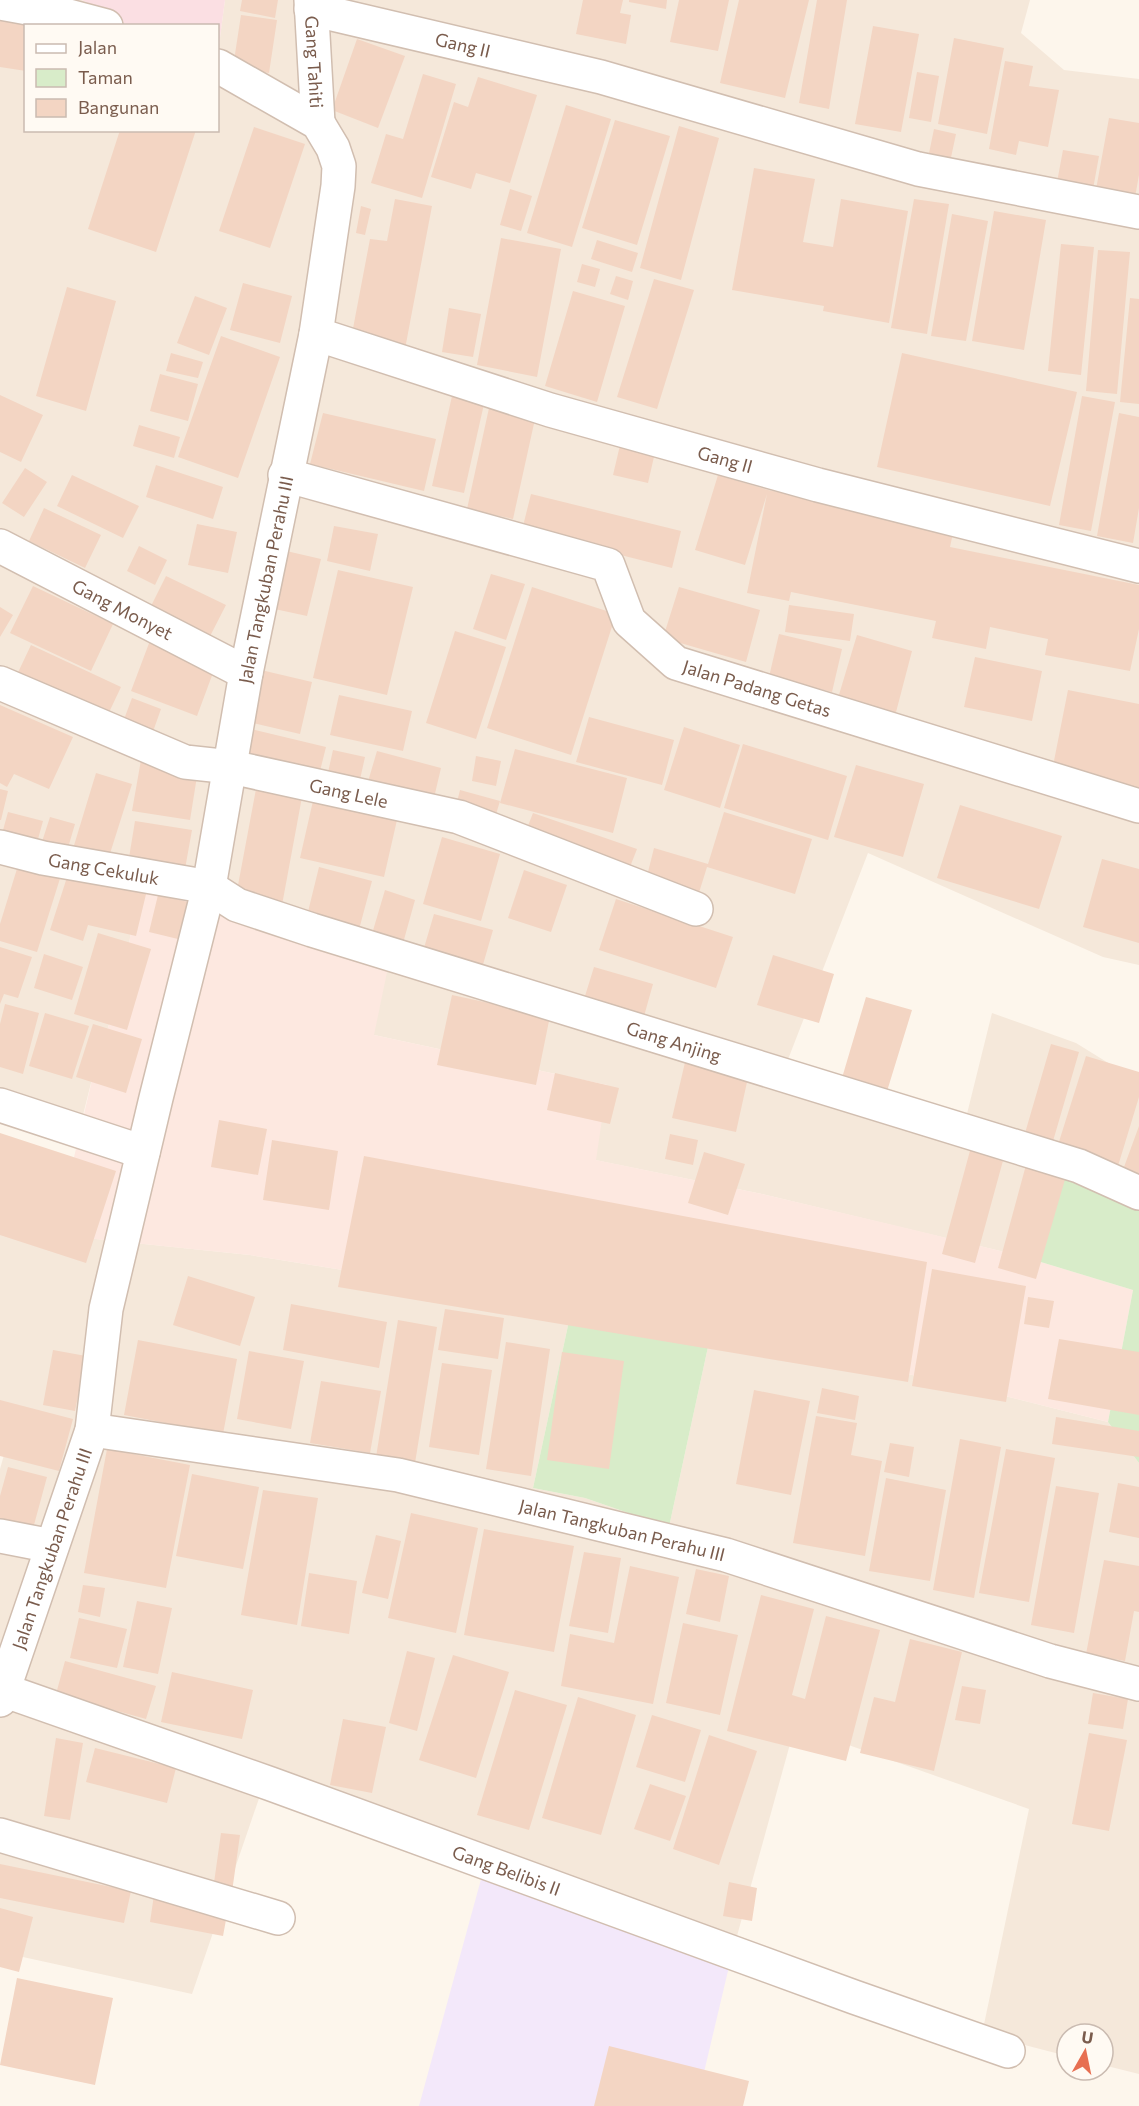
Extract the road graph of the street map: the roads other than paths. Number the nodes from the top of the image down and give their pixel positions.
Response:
1 (0, 3) edge
2 (311, 4) edge
3 (98, 24) edge
4 (219, 67) edge
5 (318, 123) junction
6 (1139, 212) edge
7 (316, 334) junction
8 (285, 475) junction
9 (0, 546) edge
10 (1139, 566) edge
11 (246, 673) junction
12 (0, 683) edge
13 (231, 767) junction
14 (1139, 806) edge
15 (0, 847) edge
16 (209, 887) junction
17 (696, 909) dead end
18 (0, 1105) edge
19 (143, 1152) junction
20 (1139, 1193) edge
21 (92, 1430) junction
22 (0, 1536) edge
23 (52, 1546) junction
24 (1139, 1684) edge
25 (2, 1693) edge
26 (0, 1835) edge
27 (278, 1918) dead end
28 (1008, 2051) dead end

1 - 3 street
2 - 5 street, Gang Tahiti
2 - 6 street, Gang II
4 - 5 street, Jalan Tangkuban Perahu III
5 - 7 street, Jalan Tangkuban Perahu III
7 - 8 street, Jalan Tangkuban Perahu III
7 - 10 street, Gang II
8 - 11 street, Jalan Tangkuban Perahu III
8 - 14 street, Jalan Padang Getas
9 - 11 street, Gang Monyet
11 - 13 street, Jalan Tangkuban Perahu III
12 - 13 street, Gang Lele
13 - 16 street, Jalan Tangkuban Perahu III
13 - 17 street, Gang Lele
15 - 16 street, Gang Cekuluk
16 - 19 street, Jalan Tangkuban Perahu III
16 - 20 street, Gang Anjing
18 - 19 street
19 - 21 street, Jalan Tangkuban Perahu III
21 - 23 street, Jalan Tangkuban Perahu III
21 - 24 street, Jalan Tangkuban Perahu III
22 - 23 street
23 - 25 street, Jalan Tangkuban Perahu III
25 - 28 street, Gang Belibis II
26 - 27 street

